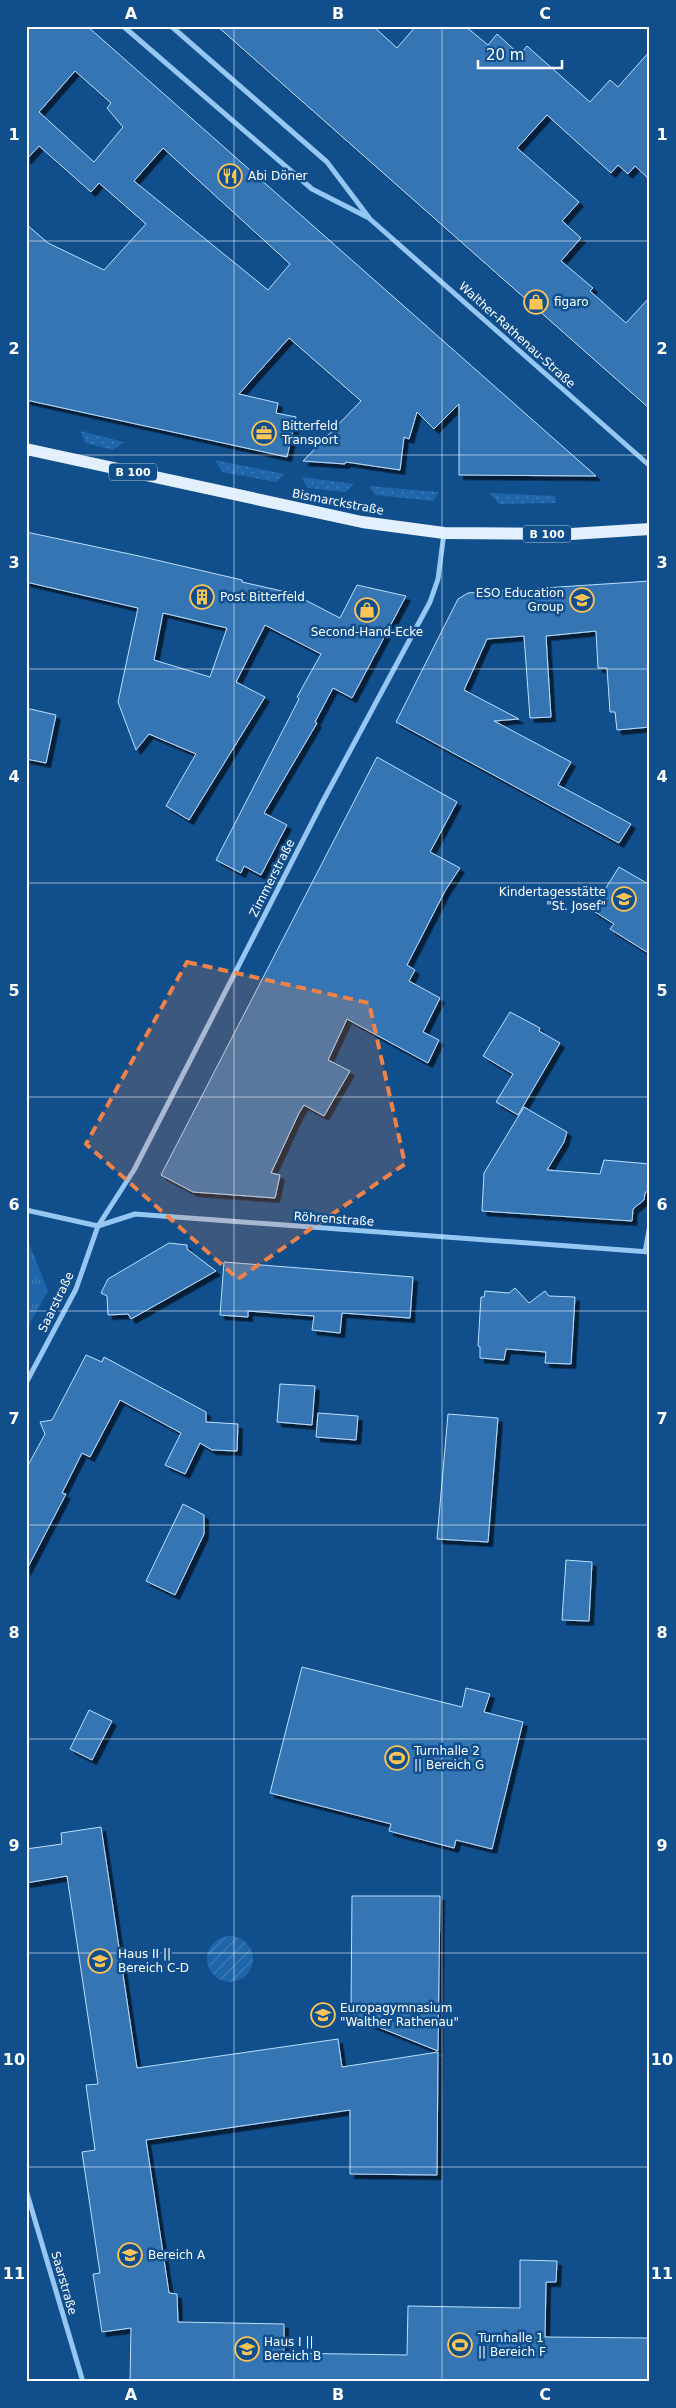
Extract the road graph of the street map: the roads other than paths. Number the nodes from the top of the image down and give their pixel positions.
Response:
1 (123, 26) edge
2 (171, 26) edge
3 (370, 219) junction
4 (26, 448) edge
5 (650, 466) edge
6 (650, 529) edge
7 (444, 533) junction
8 (26, 1210) edge
9 (650, 1225) edge
10 (98, 1226) junction
11 (647, 1252) edge
12 (26, 1383) edge
13 (26, 2190) edge
14 (83, 2382) edge

1 - 3 street, Walther-Rathenau-Straße
2 - 3 street, Walther-Rathenau-Straße
3 - 5 street, Walther-Rathenau-Straße
4 - 7 main road, Bismarckstraße / B 100
6 - 7 main road, Bismarckstraße / B 100
7 - 10 street, Zimmerstraße
8 - 10 street
9 - 11 street, Röhrenstraße
10 - 11 street, Röhrenstraße
10 - 12 street, Saarstraße
13 - 14 street, Saarstraße

